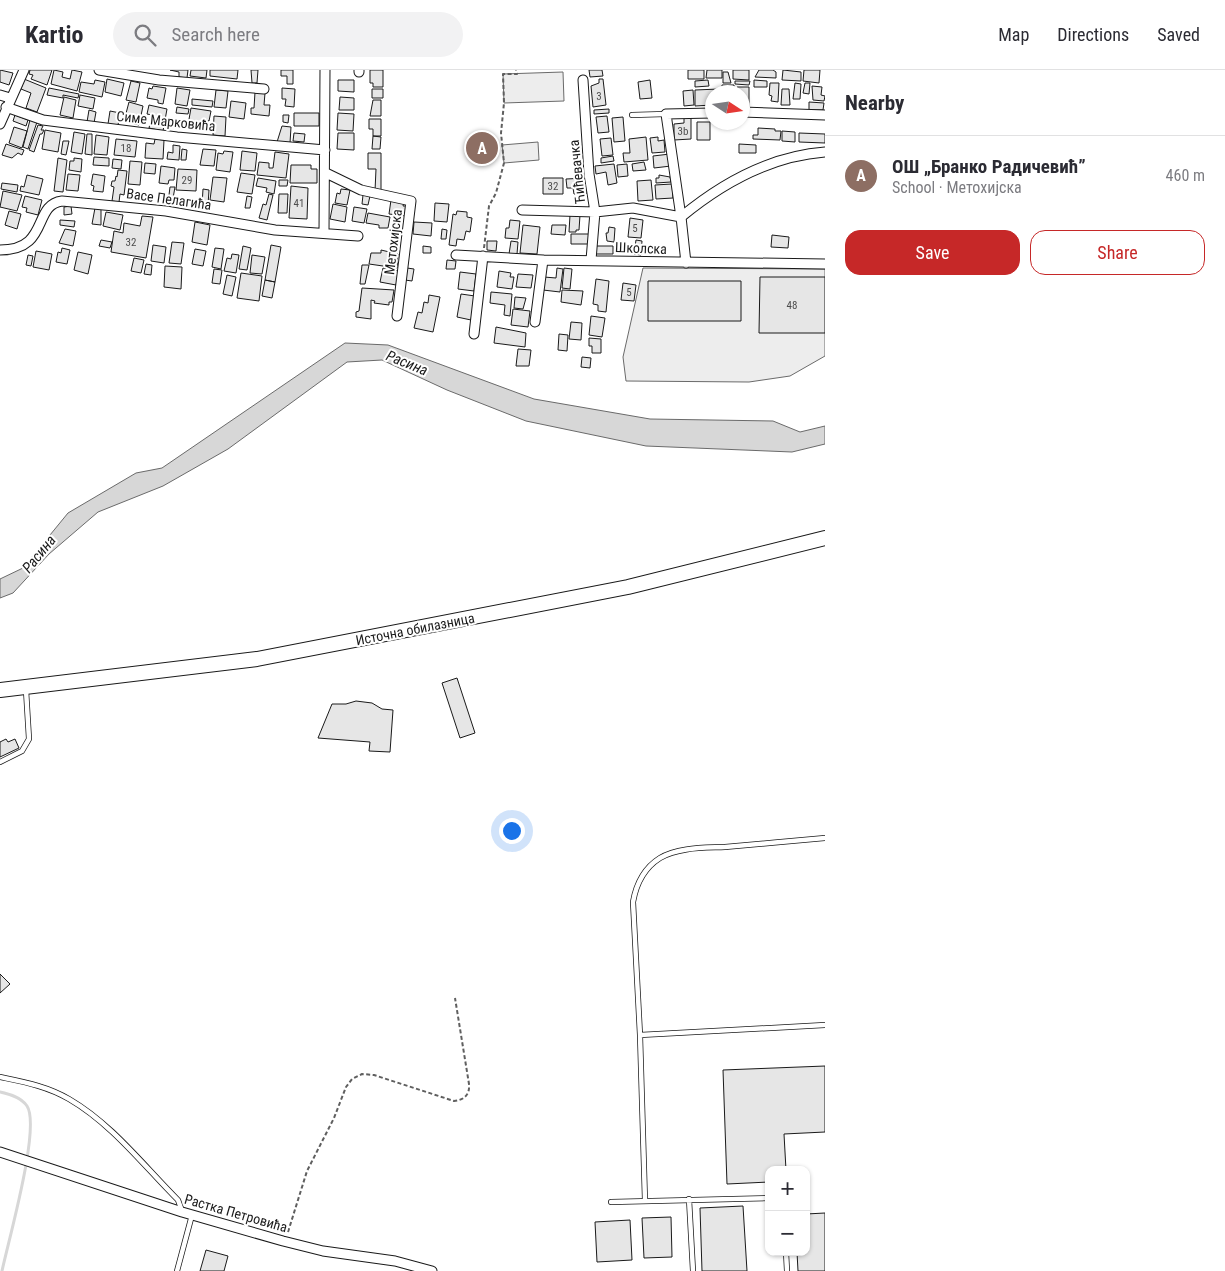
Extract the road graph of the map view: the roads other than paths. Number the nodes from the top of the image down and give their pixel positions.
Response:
1 (24, 70) edge
2 (99, 70) edge
3 (325, 70) edge
4 (583, 80) dead end
5 (264, 89) dead end
6 (0, 95) edge
7 (8, 103) junction
8 (750, 112) edge
9 (705, 113) edge
10 (666, 114) junction
11 (632, 115) dead end
12 (825, 115) edge
13 (0, 124) edge
14 (325, 150) junction
15 (825, 152) edge
16 (326, 173) junction
17 (522, 210) dead end
18 (595, 212) junction
19 (682, 217) junction
20 (324, 233) junction
21 (358, 236) dead end
22 (0, 250) edge
23 (456, 255) dead end
24 (483, 256) junction
25 (543, 260) junction
26 (591, 260) junction
27 (686, 263) junction
28 (825, 264) edge
29 (397, 316) dead end
30 (535, 322) dead end
31 (474, 334) dead end
32 (825, 538) edge
33 (25, 686) junction
34 (0, 690) edge
35 (0, 762) edge
36 (825, 838) edge
37 (825, 1025) edge
38 (640, 1035) junction
39 (0, 1077) edge
40 (0, 1152) edge
41 (765, 1198) edge
42 (689, 1199) junction
43 (645, 1201) junction
44 (611, 1202) dead end
45 (182, 1212) junction
46 (192, 1215) junction
47 (786, 1256) edge
48 (177, 1271) edge
49 (432, 1271) edge
50 (693, 1271) edge
51 (787, 1271) edge

1 - 7 street
2 - 5 street
3 - 14 street
4 - 18 street, Ћићевачка
6 - 7 street, Симе Марковића
7 - 13 street
7 - 14 street, Симе Марковића
8 - 12 street
9 - 10 street
10 - 11 lane
10 - 19 street
14 - 16 street
15 - 19 street
16 - 20 street
16 - 29 street, Метохијска
17 - 18 street
18 - 19 street
18 - 26 street, Ћићевачка
19 - 27 street
20 - 21 street, Васе Пелагића
20 - 22 street, Васе Пелагића
23 - 24 street, Школска
24 - 25 street, Школска
24 - 31 street
25 - 26 street, Школска
25 - 30 street
26 - 27 street, Школска
27 - 28 street, Школска
32 - 33 main road, Источна обилазница
33 - 34 main road, Источна обилазница
33 - 35 lane
36 - 38 lane
37 - 38 lane
38 - 43 lane
39 - 45 lane
40 - 45 street, Растка Петровића
41 - 42 lane
42 - 43 lane
42 - 50 lane
43 - 44 lane
45 - 46 street, Растка Петровића
46 - 48 lane
46 - 49 street, Растка Петровића
47 - 51 lane

